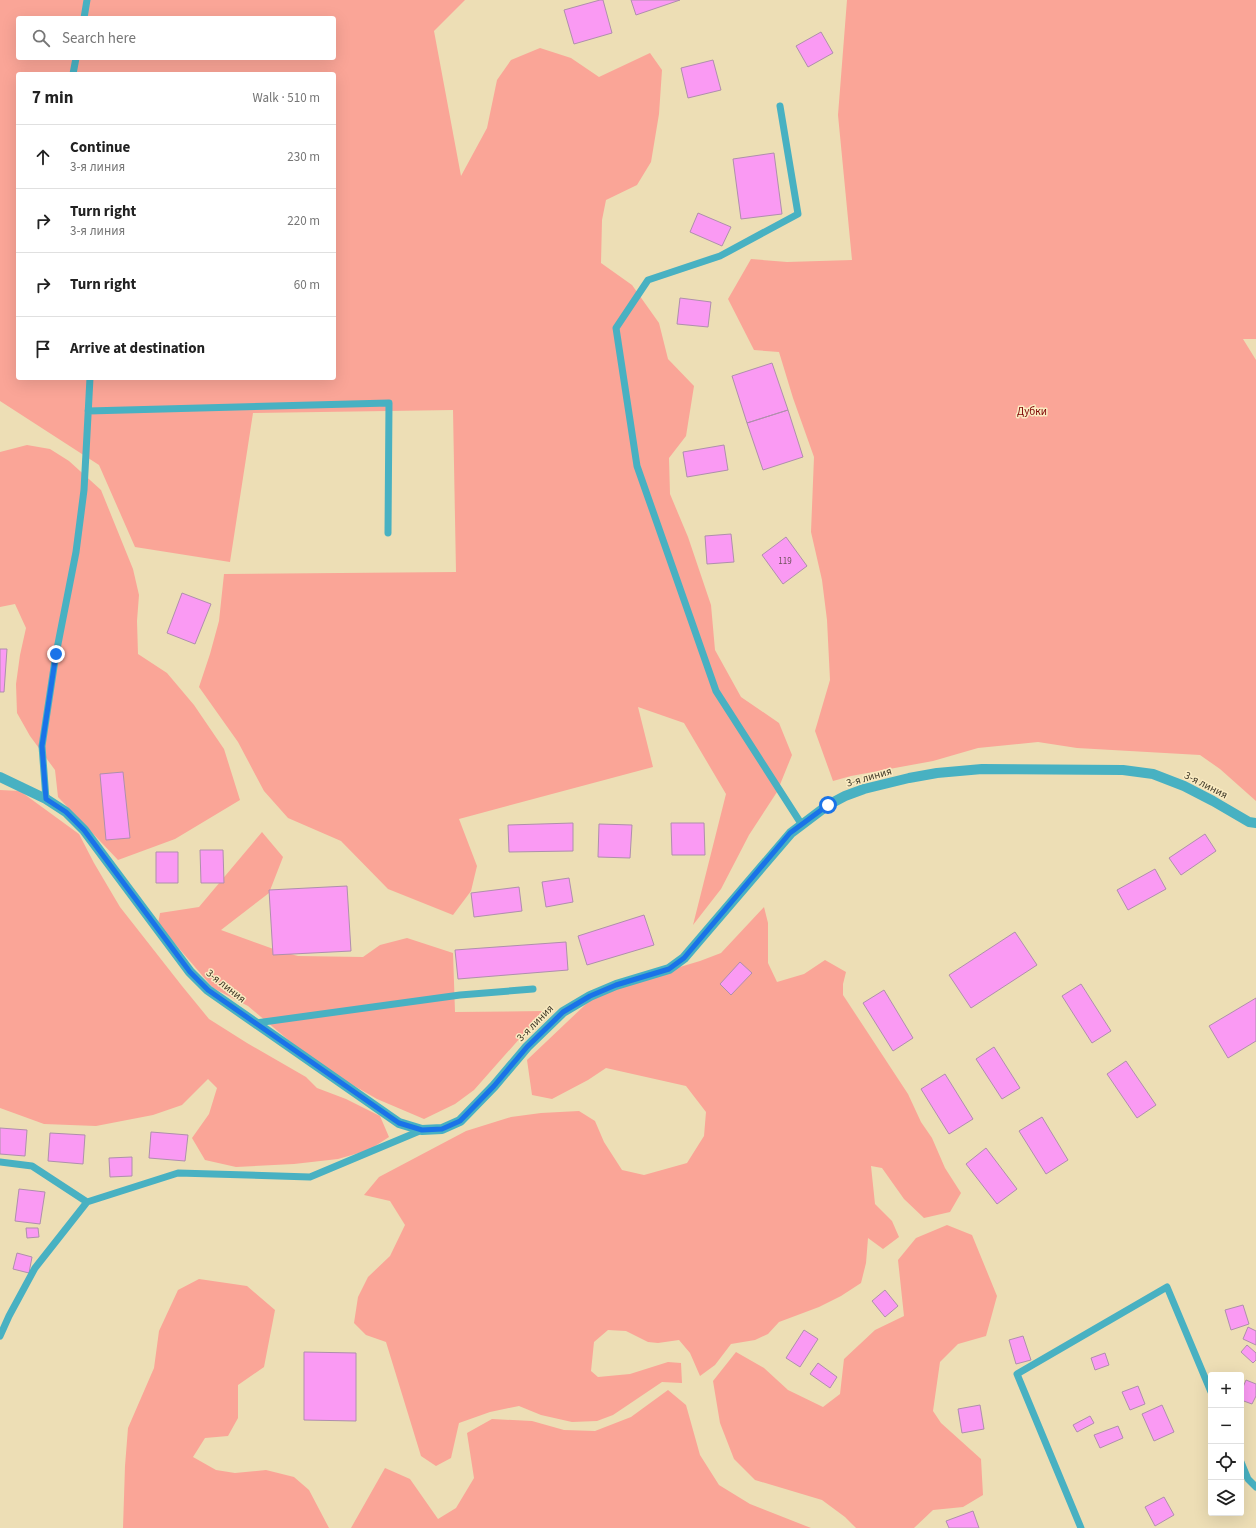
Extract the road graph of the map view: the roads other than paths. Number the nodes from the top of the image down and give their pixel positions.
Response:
1 (88, 0) edge
2 (84, 16) edge
3 (76, 60) edge
4 (73, 72) edge
5 (780, 106) dead end
6 (90, 380) edge
7 (88, 411) junction
8 (388, 533) dead end
9 (0, 777) edge
10 (46, 799) junction
11 (802, 825) junction
12 (1254, 825) edge
13 (533, 989) dead end
14 (256, 1023) junction
15 (422, 1130) junction
16 (0, 1162) edge
17 (87, 1202) junction
18 (0, 1336) edge
19 (1208, 1385) edge
20 (1244, 1469) edge
21 (1256, 1487) edge
22 (1081, 1528) edge

1 - 2 lane
3 - 4 lane
5 - 11 lane
6 - 7 lane
7 - 8 lane
7 - 10 lane
9 - 10 street, 3-я линия
10 - 14 street, 3-я линия
11 - 12 street, 3-я линия
11 - 15 street, 3-я линия
13 - 14 lane
14 - 15 street, 3-я линия
15 - 17 lane
16 - 17 lane
17 - 18 lane
19 - 22 lane
20 - 21 lane

